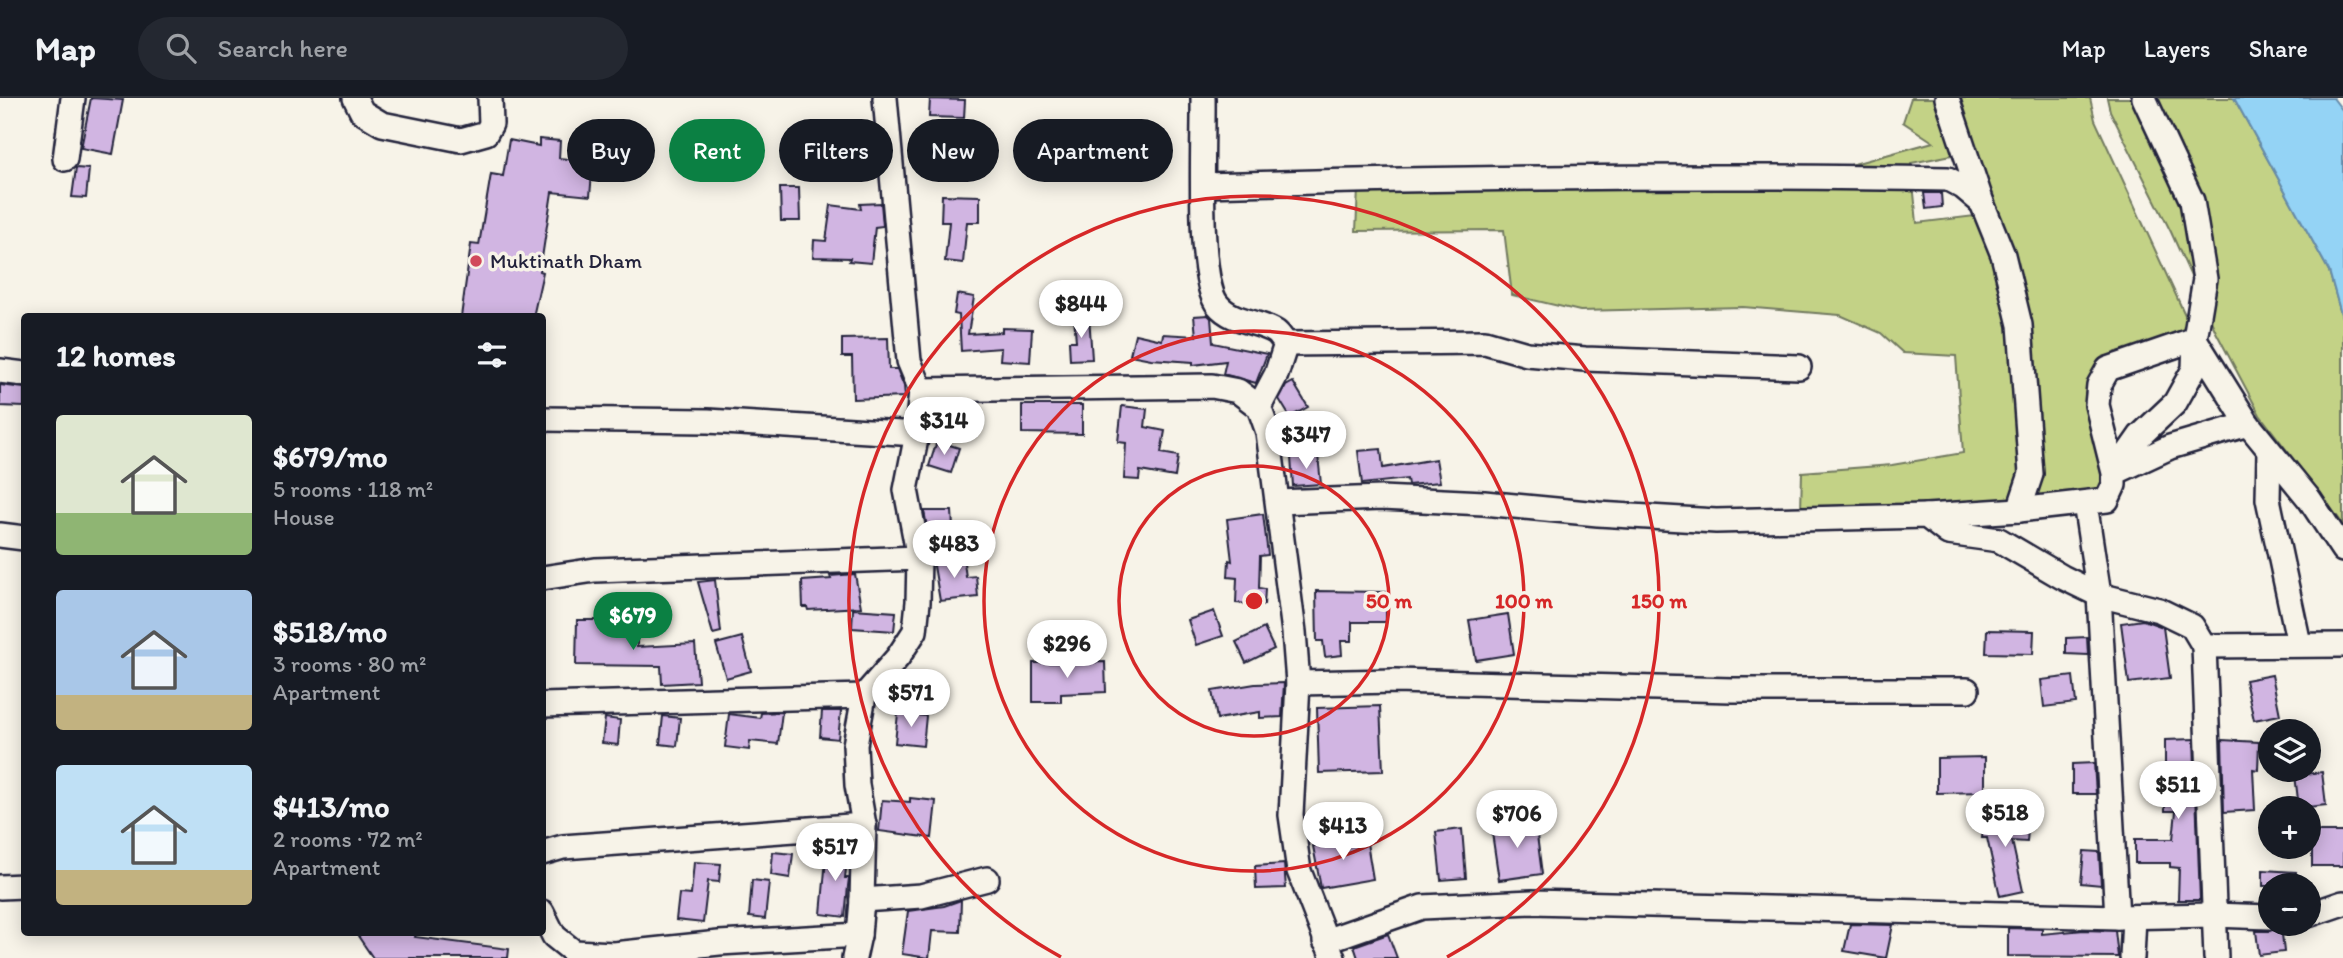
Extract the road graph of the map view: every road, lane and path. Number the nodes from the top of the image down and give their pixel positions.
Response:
1 (72, 98) edge
2 (355, 98) edge
3 (490, 98) edge
4 (885, 98) edge
5 (1203, 98) edge
6 (1947, 98) edge
7 (2144, 98) edge
8 (65, 159) dead end
9 (1203, 184) junction
10 (1982, 203) junction
11 (2195, 339) junction
12 (1286, 345) junction
13 (1799, 367) dead end
14 (0, 371) edge
15 (21, 374) edge
16 (921, 390) junction
17 (1259, 407) junction
18 (546, 419) edge
19 (2248, 424) junction
20 (917, 434) junction
21 (2269, 451) junction
22 (2114, 473) junction
23 (1278, 502) junction
24 (2085, 503) junction
25 (2019, 510) junction
26 (1926, 516) junction
27 (0, 536) edge
28 (21, 538) edge
29 (2343, 550) edge
30 (919, 558) junction
31 (546, 577) edge
32 (2098, 595) junction
33 (2299, 644) junction
34 (2343, 645) edge
35 (2204, 646) junction
36 (1298, 683) junction
37 (1967, 690) dead end
38 (864, 696) junction
39 (546, 705) edge
40 (864, 825) junction
41 (546, 852) edge
42 (987, 879) dead end
43 (21, 886) edge
44 (0, 887) edge
45 (862, 900) junction
46 (2343, 903) edge
47 (2321, 911) edge
48 (2213, 915) junction
49 (2125, 917) junction
50 (2258, 917) edge
51 (546, 920) edge
52 (859, 935) junction
53 (1329, 949) edge
54 (854, 958) edge
55 (2132, 958) edge
56 (2216, 958) edge

1 - 8 street
2 - 3 street
4 - 16 street
5 - 9 street
6 - 10 street
7 - 11 street
9 - 10 street
9 - 12 street
10 - 25 street
11 - 19 street
11 - 22 street
11 - 22 street
12 - 13 street
12 - 17 street
14 - 15 street
16 - 17 street
16 - 20 street
17 - 23 street
18 - 20 street
19 - 21 street
19 - 22 street
20 - 30 street
21 - 29 street
21 - 33 street
22 - 24 street
23 - 26 street
23 - 36 street
24 - 25 street
24 - 32 street
25 - 26 street
26 - 32 street
27 - 28 street
30 - 31 street
30 - 38 street
32 - 35 street
32 - 49 street
33 - 34 street
33 - 35 street
35 - 48 street
36 - 37 street
36 - 53 street
38 - 39 street
38 - 40 street
40 - 41 street
40 - 45 street
42 - 45 street
43 - 44 street
45 - 52 street
46 - 47 street
48 - 49 street
48 - 50 street
48 - 56 street
49 - 53 street
49 - 55 street
51 - 52 street
52 - 54 street

